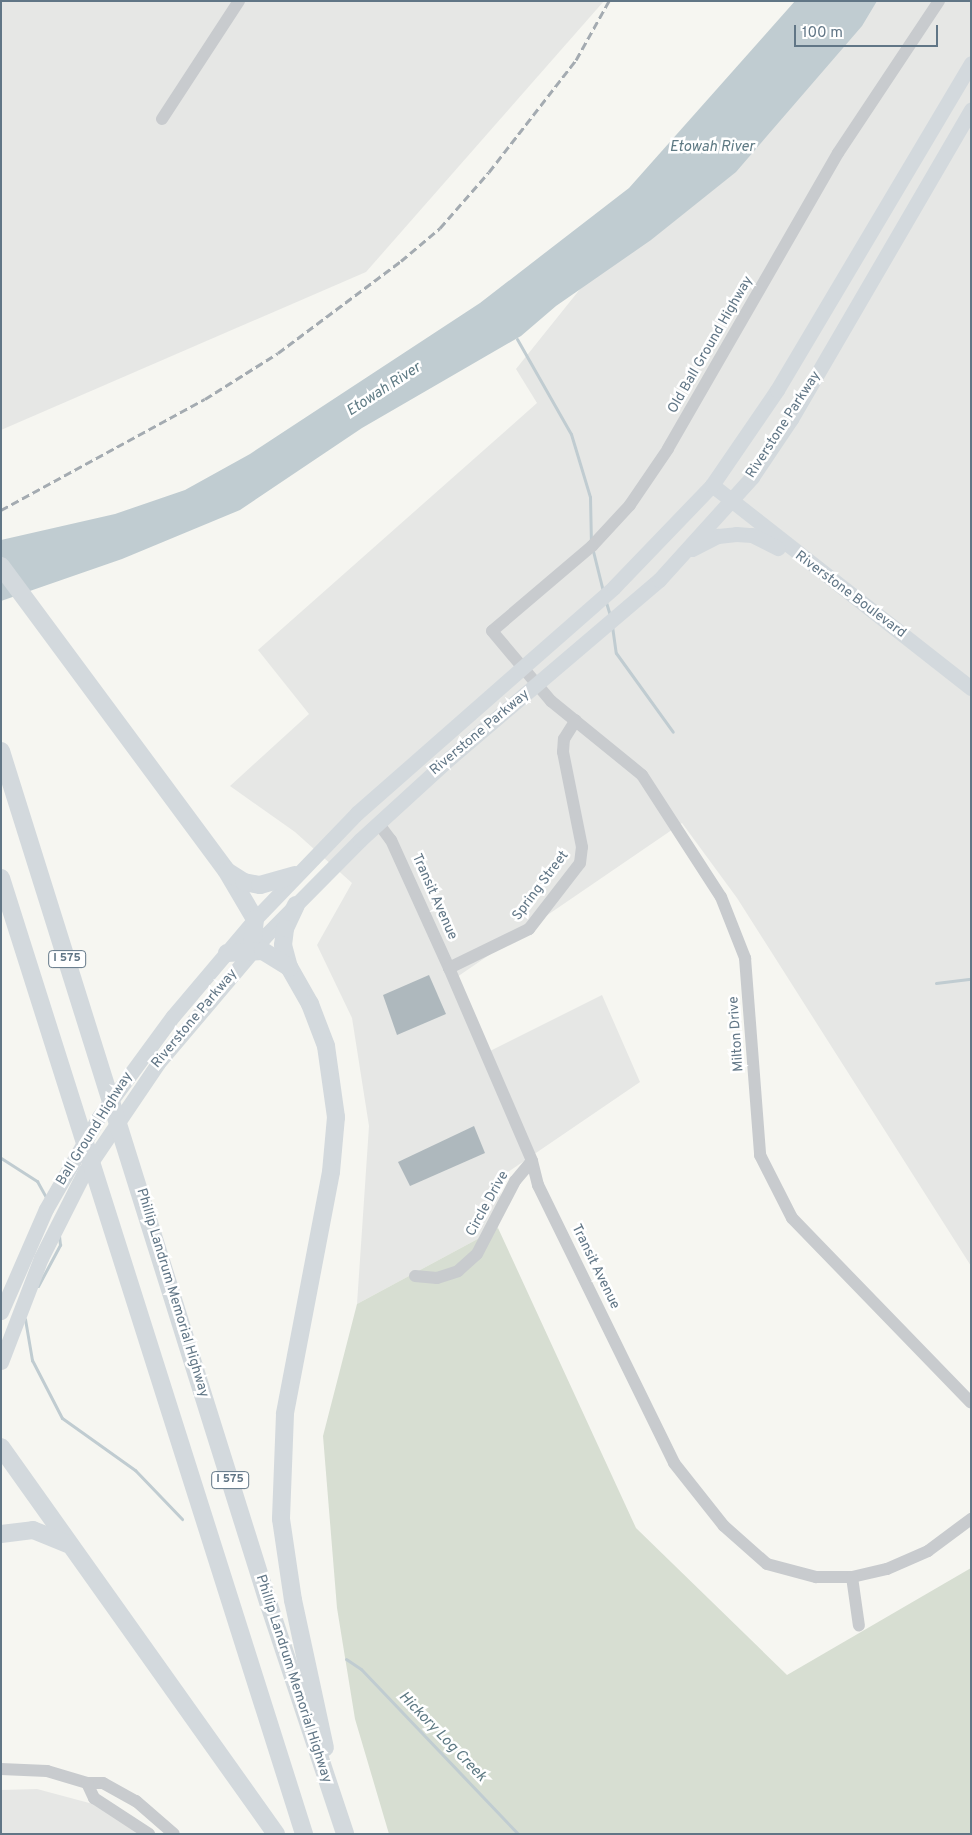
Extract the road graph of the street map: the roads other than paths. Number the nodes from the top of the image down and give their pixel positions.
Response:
1 (239, 1) edge
2 (938, 1) edge
3 (971, 63) edge
4 (971, 110) edge
5 (162, 119) dead end
6 (712, 485) junction
7 (731, 501) junction
8 (684, 554) junction
9 (802, 560) junction
10 (1, 566) edge
11 (522, 665) junction
12 (538, 684) junction
13 (971, 688) edge
14 (576, 720) junction
15 (1, 751) edge
16 (378, 823) junction
17 (226, 870) junction
18 (295, 875) junction
19 (1, 878) edge
20 (296, 905) junction
21 (255, 919) junction
22 (252, 950) junction
23 (226, 953) junction
24 (289, 967) junction
25 (449, 968) junction
26 (532, 1161) junction
27 (415, 1276) dead end
28 (1, 1312) edge
29 (1, 1362) edge
30 (971, 1403) edge
31 (1, 1447) edge
32 (971, 1519) edge
33 (1, 1534) edge
34 (71, 1548) junction
35 (852, 1577) junction
36 (859, 1626) dead end
37 (1, 1769) edge
38 (87, 1783) junction
39 (343, 1830) edge
40 (149, 1834) edge
41 (174, 1834) edge
42 (276, 1834) edge
43 (304, 1834) edge

1 - 5 street
2 - 11 street, Old Ball Ground Highway
3 - 6 main road, Riverstone Parkway
4 - 7 main road, Riverstone Parkway
6 - 7 main road, Riverstone Boulevard
6 - 11 main road, Riverstone Parkway
7 - 8 main road, Riverstone Parkway
7 - 9 main road, Riverstone Boulevard
8 - 9 main road
8 - 12 main road, Riverstone Parkway
9 - 13 main road, Riverstone Boulevard
10 - 17 highway
11 - 12 street, Milton Drive
11 - 18 main road, Riverstone Parkway
12 - 14 street, Milton Drive
12 - 16 main road, Riverstone Parkway
14 - 25 street, Spring Street
14 - 30 street, Milton Drive
15 - 39 highway, Phillip Landrum Memorial Highway / I 575
16 - 20 main road, Riverstone Parkway
16 - 25 street, Transit Avenue
17 - 18 highway
17 - 21 highway
18 - 21 main road, Riverstone Parkway
19 - 43 highway, I 575
20 - 22 main road, Riverstone Parkway
20 - 24 highway
21 - 22 highway
21 - 23 main road, Ball Ground Highway
22 - 23 highway
22 - 24 highway
22 - 29 main road, Riverstone Parkway
23 - 28 main road, Ball Ground Highway
24 - 39 highway
25 - 26 street, Transit Avenue
26 - 27 street, Circle Drive
26 - 35 street, Transit Avenue
31 - 34 highway
32 - 35 street, Transit Avenue
33 - 34 highway
34 - 42 highway
35 - 36 street
37 - 38 street
38 - 40 street
38 - 41 street

